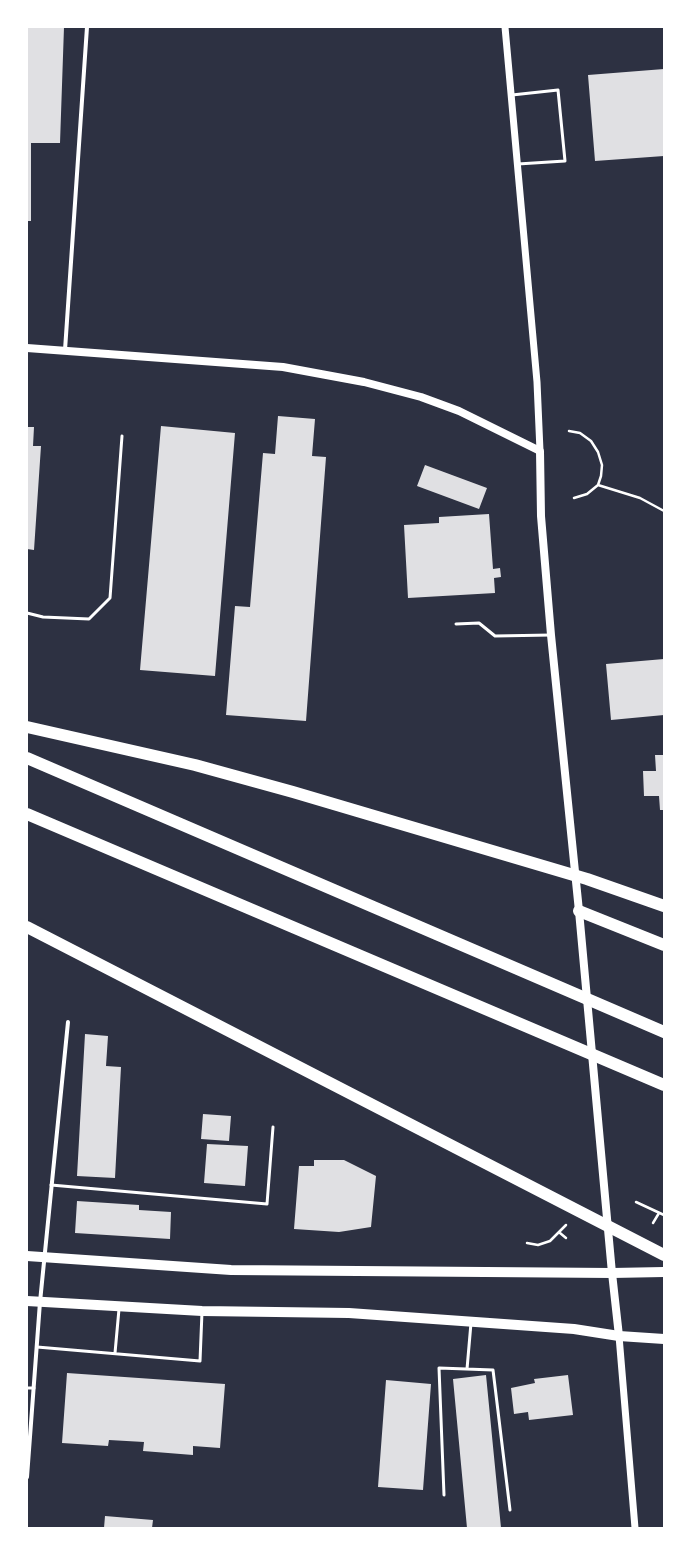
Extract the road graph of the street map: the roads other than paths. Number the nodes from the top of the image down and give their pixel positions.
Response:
1 (87, 27) edge
2 (505, 27) edge
3 (511, 95) junction
4 (516, 165) junction
5 (27, 348) edge
6 (65, 350) junction
7 (122, 436) dead end
8 (540, 451) junction
9 (27, 613) edge
10 (456, 624) dead end
11 (551, 635) junction
12 (27, 727) edge
13 (27, 758) edge
14 (27, 814) edge
15 (664, 906) edge
16 (579, 911) junction
17 (27, 927) edge
18 (664, 944) edge
19 (68, 1022) dead end
20 (664, 1032) edge
21 (664, 1085) edge
22 (273, 1127) dead end
23 (51, 1185) junction
24 (664, 1255) edge
25 (27, 1256) edge
26 (45, 1257) junction
27 (664, 1272) edge
28 (612, 1273) junction
29 (27, 1301) edge
30 (40, 1302) junction
31 (119, 1307) junction
32 (202, 1311) junction
33 (471, 1322) junction
34 (619, 1336) junction
35 (664, 1339) edge
36 (37, 1347) junction
37 (115, 1353) junction
38 (467, 1369) junction
39 (27, 1388) edge
40 (34, 1388) junction
41 (27, 1477) edge
42 (444, 1495) dead end
43 (510, 1510) dead end
44 (635, 1528) edge

1 - 6 street
2 - 3 street
3 - 4 street
3 - 4 lane
4 - 8 street
5 - 6 main road
6 - 8 main road
7 - 9 lane
8 - 11 main road
10 - 11 lane
11 - 16 main road
12 - 15 highway
13 - 20 highway
14 - 21 highway
16 - 18 highway
16 - 28 main road
17 - 24 highway
19 - 23 street
22 - 23 lane
23 - 26 street
25 - 26 main road
26 - 28 main road
26 - 30 street
27 - 28 main road
28 - 34 main road
29 - 30 main road
30 - 31 main road
30 - 36 street
31 - 32 main road
31 - 37 lane
32 - 33 main road
32 - 37 lane
33 - 34 main road
33 - 38 lane
34 - 35 main road
34 - 44 street
36 - 37 lane
36 - 40 street
38 - 42 lane
38 - 43 lane
39 - 40 lane
40 - 41 street

